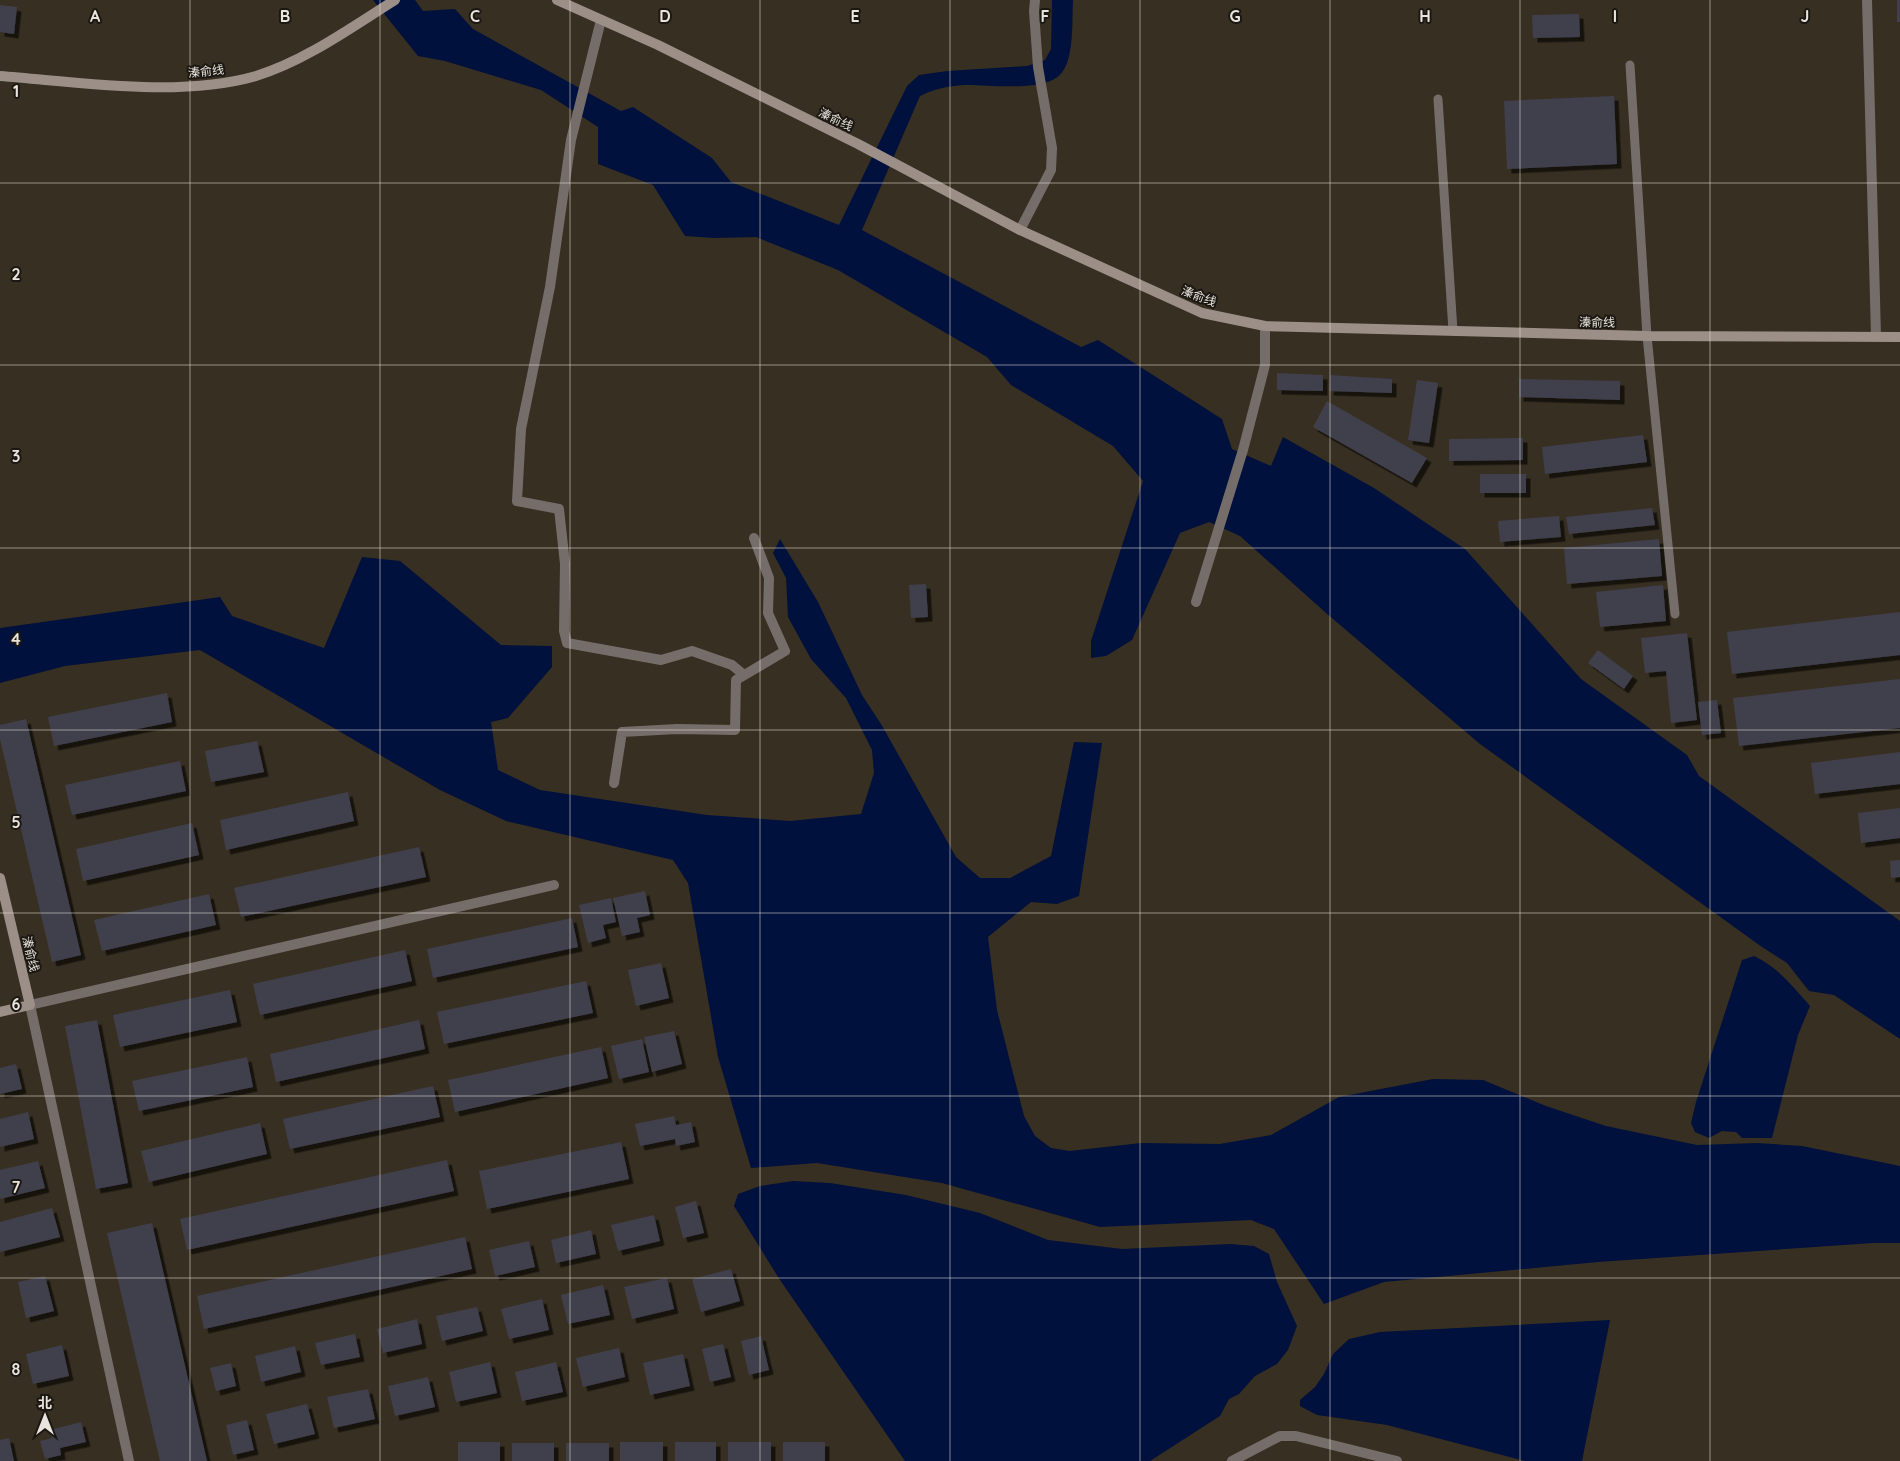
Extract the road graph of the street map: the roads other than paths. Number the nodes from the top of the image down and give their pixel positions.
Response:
1 (395, 0) edge
2 (557, 0) edge
3 (1035, 0) edge
4 (1868, 0) edge
5 (601, 20) junction
6 (1630, 65) dead end
7 (0, 76) edge
8 (1438, 99) dead end
9 (1020, 230) junction
10 (1265, 326) junction
11 (1452, 331) junction
12 (1647, 336) junction
13 (1876, 336) junction
14 (1900, 337) edge
15 (754, 538) dead end
16 (1196, 602) dead end
17 (1674, 614) dead end
18 (744, 675) junction
19 (614, 783) dead end
20 (0, 878) edge
21 (554, 885) dead end
22 (30, 1005) junction
23 (0, 1012) edge
24 (129, 1461) edge
25 (1232, 1461) edge
26 (1396, 1461) edge

1 - 7 main road, 溱俞线
2 - 5 main road, 溱俞线
3 - 9 street
4 - 13 street
5 - 9 main road, 溱俞线
5 - 18 street
6 - 12 lane
8 - 11 lane
9 - 10 main road, 溱俞线
10 - 11 main road, 溱俞线
10 - 16 street
11 - 12 main road, 溱俞线
12 - 13 main road, 溱俞线
12 - 17 lane
13 - 14 main road, 溱俞线
15 - 18 street
18 - 19 street
20 - 22 main road, 溱俞线
21 - 22 street
22 - 23 main road
22 - 24 street
25 - 26 street

